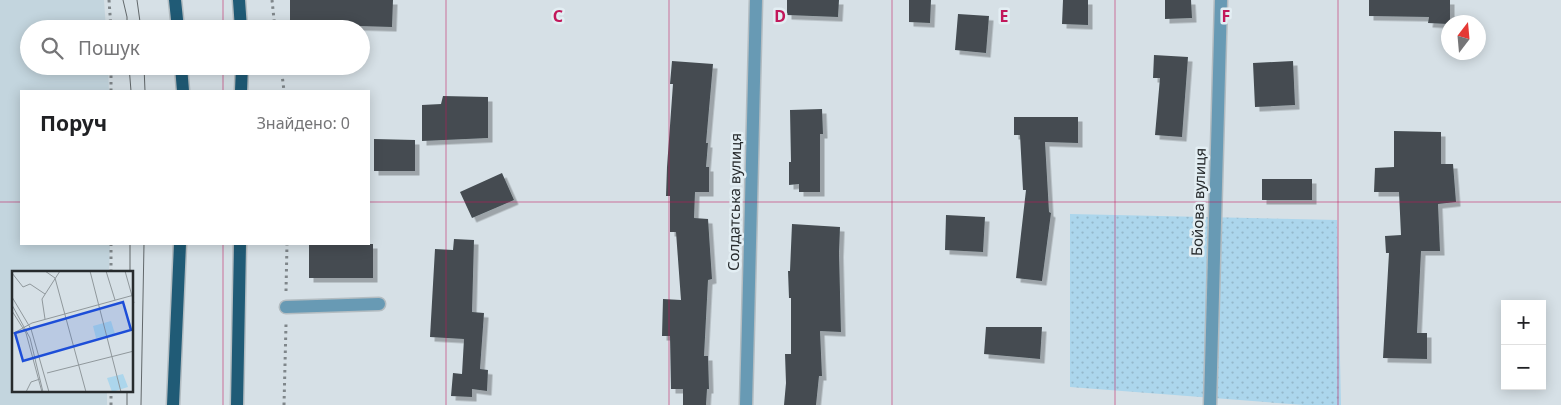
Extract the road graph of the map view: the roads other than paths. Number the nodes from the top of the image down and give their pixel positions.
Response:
1 (175, 0) edge
2 (239, 0) edge
3 (756, 0) edge
4 (1221, 0) edge
5 (177, 20) edge
6 (240, 20) edge
7 (182, 75) edge
8 (242, 75) edge
9 (183, 90) edge
10 (241, 90) edge
11 (180, 245) edge
12 (240, 245) edge
13 (379, 304) dead end
14 (286, 307) road end
15 (173, 405) edge
16 (237, 405) edge
17 (746, 405) edge
18 (1210, 405) edge

1 - 5 main road
2 - 6 main road
3 - 17 street, Солдатська вулиця
4 - 18 street, Бойова вулиця
7 - 9 main road
8 - 10 main road
11 - 15 main road
12 - 16 main road
13 - 14 street

